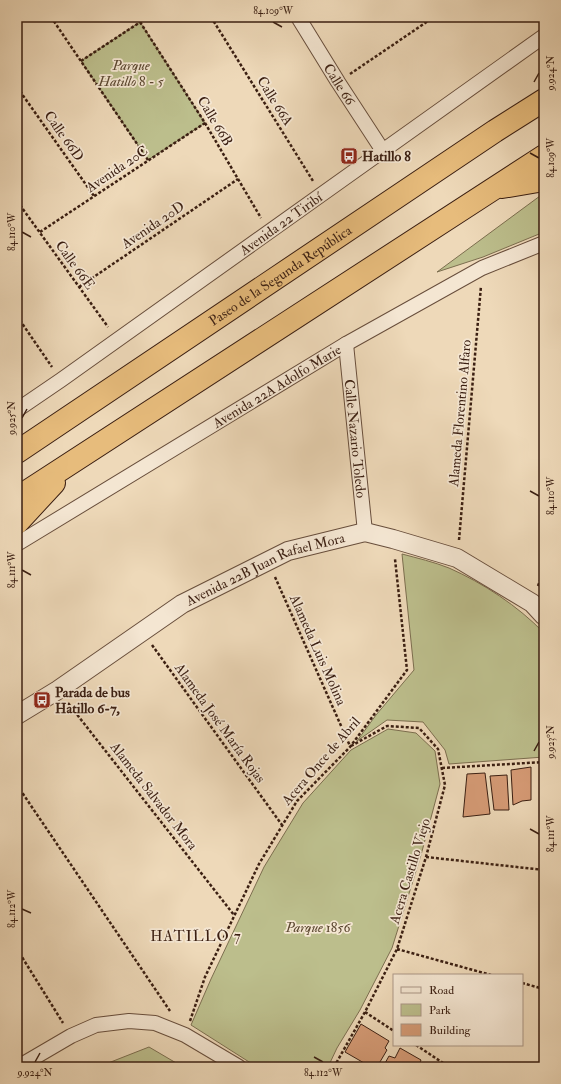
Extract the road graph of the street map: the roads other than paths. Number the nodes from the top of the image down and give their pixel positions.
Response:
1 (298, 17) edge
2 (544, 36) edge
3 (544, 100) edge
4 (383, 151) junction
5 (544, 156) edge
6 (544, 180) edge
7 (495, 188) junction
8 (544, 243) edge
9 (346, 344) junction
10 (17, 410) edge
11 (17, 452) edge
12 (75, 460) junction
13 (17, 498) edge
14 (17, 523) edge
15 (365, 532) junction
16 (17, 544) edge
17 (538, 609) edge
18 (17, 715) edge
19 (18, 1067) edge
20 (239, 1067) edge

1 - 4 street, Calle 66
2 - 4 street, Avenida 22 Tiribí
3 - 11 highway, Paseo de la Segunda República
4 - 10 street, Avenida 22 Tiribí
5 - 7 highway
6 - 7 highway
7 - 12 highway
8 - 9 street, Avenida 22A Adolfo Marie
9 - 15 street, Calle Nazario Toledo
9 - 16 street, Avenida 22A Adolfo Marie
12 - 13 highway
12 - 14 highway
15 - 17 street, Avenida 22B Juan Rafael Mora
15 - 18 street, Avenida 22B Juan Rafael Mora
19 - 20 street

